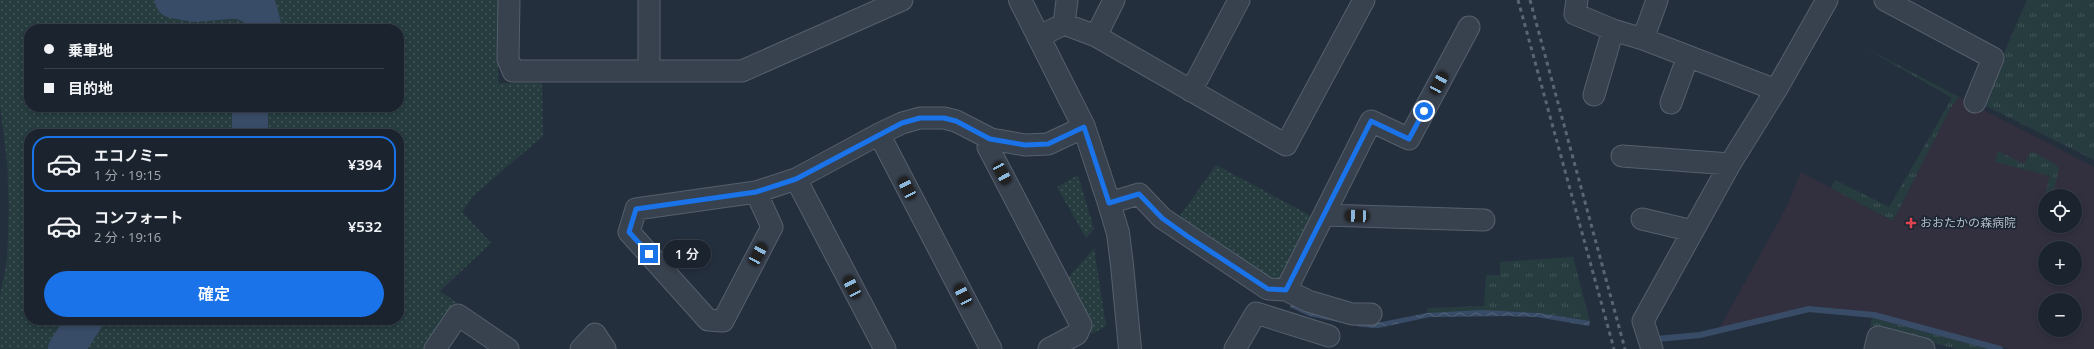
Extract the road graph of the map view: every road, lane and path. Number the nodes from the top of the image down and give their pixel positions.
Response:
1 (509, 0) edge
2 (649, 0) edge
3 (1020, 0) edge
4 (1067, 0) edge
5 (1114, 0) edge
6 (1239, 0) edge
7 (1364, 0) edge
8 (1577, 0) edge
9 (1657, 0) edge
10 (1827, 0) edge
11 (1885, 0) edge
12 (892, 2) edge
13 (1064, 24) junction
14 (1469, 27) dead end
15 (1613, 30) junction
16 (1096, 36) junction
17 (1038, 37) junction
18 (1643, 39) junction
19 (1688, 56) junction
20 (649, 70) junction
21 (1776, 90) junction
22 (1191, 91) junction
23 (1594, 95) dead end
24 (1974, 102) dead end
25 (1671, 103) dead end
26 (1084, 127) junction
27 (879, 134) junction
28 (990, 139) junction
29 (1622, 156) dead end
30 (1730, 164) junction
31 (796, 179) junction
32 (756, 192) junction
33 (1109, 203) junction
34 (1325, 215) junction
35 (1642, 219) dead end
36 (1484, 220) dead end
37 (1693, 231) junction
38 (1277, 290) junction
39 (1256, 313) junction
40 (1370, 314) dead end
41 (1329, 336) dead end
42 (435, 349) edge
43 (508, 349) edge
44 (581, 349) edge
45 (605, 349) edge
46 (885, 349) edge
47 (991, 349) edge
48 (1049, 349) edge
49 (1130, 349) edge
50 (1235, 349) edge
51 (1652, 349) edge
52 (1875, 349) edge
53 (1924, 349) edge

1 - 20 street
2 - 20 street
3 - 17 street
4 - 13 street
5 - 16 street
6 - 22 street
7 - 22 street
8 - 15 street
9 - 18 street
10 - 21 street
11 - 24 street
12 - 20 street
13 - 16 street
13 - 17 street
14 - 34 street
15 - 18 street
15 - 23 street
16 - 22 street
17 - 26 street
18 - 19 street
19 - 21 street
19 - 25 street
21 - 30 street
26 - 28 street
26 - 33 street
27 - 28 street
27 - 31 street
27 - 47 street
28 - 48 street
29 - 30 street
30 - 37 street
31 - 32 street
31 - 46 street
32 - 32 street
33 - 38 street
33 - 49 street
34 - 36 street
34 - 38 street
35 - 37 street
37 - 51 street
38 - 39 street
38 - 40 street
39 - 41 street
39 - 50 street
42 - 43 street
44 - 45 street
52 - 53 street

